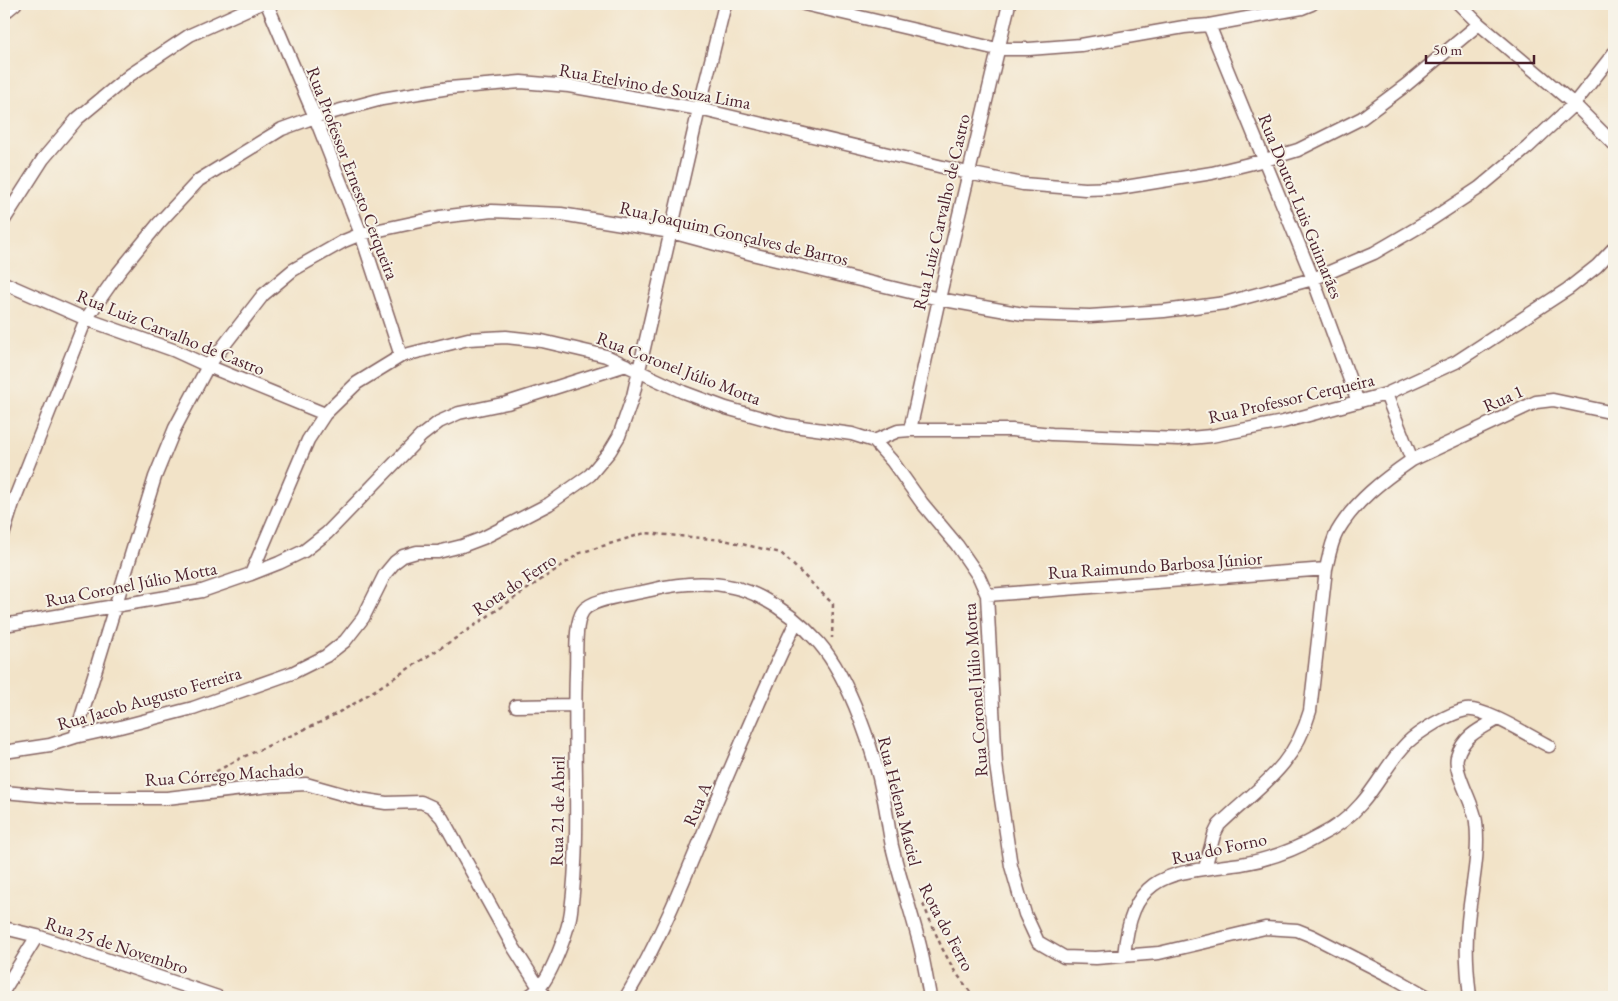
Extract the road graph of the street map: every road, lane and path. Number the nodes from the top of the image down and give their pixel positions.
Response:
1 (15, 4) edge
2 (259, 4) edge
3 (268, 4) edge
4 (724, 4) edge
5 (804, 4) edge
6 (1009, 4) edge
7 (1312, 4) edge
8 (1459, 4) edge
9 (4, 13) edge
10 (1479, 24) junction
11 (1209, 25) junction
12 (997, 49) junction
13 (1614, 53) edge
14 (1574, 104) junction
15 (699, 109) junction
16 (315, 117) junction
17 (1614, 144) edge
18 (1265, 160) junction
19 (968, 173) junction
20 (4, 220) edge
21 (671, 232) junction
22 (361, 234) junction
23 (1614, 248) edge
24 (1313, 279) junction
25 (4, 283) edge
26 (939, 299) junction
27 (86, 319) junction
28 (401, 356) junction
29 (208, 366) junction
30 (626, 366) junction
31 (639, 372) junction
32 (1386, 394) junction
33 (1358, 402) junction
34 (1614, 413) edge
35 (325, 414) junction
36 (910, 430) junction
37 (874, 442) junction
38 (1412, 460) junction
39 (4, 532) edge
40 (1326, 569) junction
41 (251, 574) junction
42 (987, 595) junction
43 (115, 606) junction
44 (581, 614) joint
45 (796, 622) junction
46 (4, 625) edge
47 (832, 662) junction
48 (575, 705) junction
49 (516, 706) dead end
50 (1498, 719) junction
51 (75, 737) junction
52 (1548, 746) dead end
53 (4, 752) edge
54 (200, 780) dead end
55 (4, 792) edge
56 (1205, 868) junction
57 (923, 903) dead end
58 (4, 928) edge
59 (37, 936) junction
60 (1124, 956) junction
61 (4, 990) edge
62 (542, 993) edge
63 (218, 997) edge
64 (528, 997) edge
65 (626, 997) edge
66 (930, 997) edge
67 (974, 997) edge
68 (1428, 997) edge
69 (1470, 997) edge

1 - 9 street
2 - 20 street
3 - 16 street, Rua Professor Ernesto Cerqueira
4 - 15 street, Rua Jacob Augusto Ferreira
5 - 12 street
6 - 12 street, Rua Luiz Carvalho de Castro
7 - 11 street
8 - 10 street
10 - 14 street
10 - 18 street, Rua Etelvino de Souza Lima
11 - 12 street
11 - 18 street, Rua Doutor Luis Guimarães
12 - 19 street, Rua Luiz Carvalho de Castro
13 - 14 street, Rua Joaquim Gonçalves de Barros
14 - 17 street
14 - 24 street, Rua Joaquim Gonçalves de Barros
15 - 16 street, Rua Etelvino de Souza Lima
15 - 19 street, Rua Etelvino de Souza Lima
15 - 21 street, Rua Jacob Augusto Ferreira
16 - 22 street, Rua Professor Ernesto Cerqueira
16 - 27 street, Rua Etelvino de Souza Lima
18 - 19 street, Rua Etelvino de Souza Lima
18 - 24 street, Rua Doutor Luis Guimarães
19 - 26 street, Rua Luiz Carvalho de Castro
21 - 22 street, Rua Joaquim Gonçalves de Barros
21 - 26 street, Rua Joaquim Gonçalves de Barros
21 - 31 street, Rua Jacob Augusto Ferreira
22 - 28 street, Rua Professor Ernesto Cerqueira
22 - 29 street, Rua Joaquim Gonçalves de Barros
23 - 32 street, Rua Professor Cerqueira
24 - 26 street, Rua Joaquim Gonçalves de Barros
24 - 33 street, Rua Doutor Luis Guimarães
25 - 27 street, Rua Luiz Carvalho de Castro
26 - 36 street, Rua Luiz Carvalho de Castro
27 - 29 street, Rua Luiz Carvalho de Castro
27 - 39 street, Rua Etelvino de Souza Lima
28 - 30 street, Rua Coronel Júlio Motta
28 - 35 street, Rua Coronel Júlio Motta
29 - 35 street, Rua Luiz Carvalho de Castro
29 - 43 street, Rua Joaquim Gonçalves de Barros
30 - 31 street, Rua Coronel Júlio Motta
30 - 41 street
31 - 37 street, Rua Coronel Júlio Motta
31 - 51 street, Rua Jacob Augusto Ferreira
32 - 33 street, Rua Professor Cerqueira
32 - 38 street
33 - 36 street, Rua Professor Cerqueira
34 - 38 street, Rua 1
35 - 41 street, Rua Coronel Júlio Motta
36 - 37 street, Rua Professor Cerqueira
37 - 42 street, Rua Coronel Júlio Motta
38 - 40 street, Rua 1
40 - 42 street, Rua Raimundo Barbosa Júnior
40 - 56 street, Rua 1
41 - 43 street, Rua Coronel Júlio Motta
42 - 60 street, Rua Coronel Júlio Motta
43 - 46 street, Rua Coronel Júlio Motta
43 - 51 street, Rua Joaquim Gonçalves de Barros
44 - 45 street, Rua Helena Maciel
44 - 48 street, Rua 21 de Abril
45 - 47 street, Rua Helena Maciel
45 - 65 street, Rua A
47 - 54 path, Rota do Ferro
47 - 66 street, Rua Helena Maciel
48 - 49 street
48 - 62 street, Rua 21 de Abril
50 - 52 street, Rua do Forno
50 - 56 street, Rua do Forno
50 - 69 street
51 - 53 street, Rua Jacob Augusto Ferreira
55 - 62 street, Rua Córrego Machado
56 - 60 street, Rua do Forno
57 - 67 path, Rota do Ferro
58 - 59 street, Rua 25 de Novembro
59 - 61 street
59 - 63 street, Rua 25 de Novembro
60 - 68 street, Rua Coronel Júlio Motta
62 - 64 street, Rua 21 de Abril

